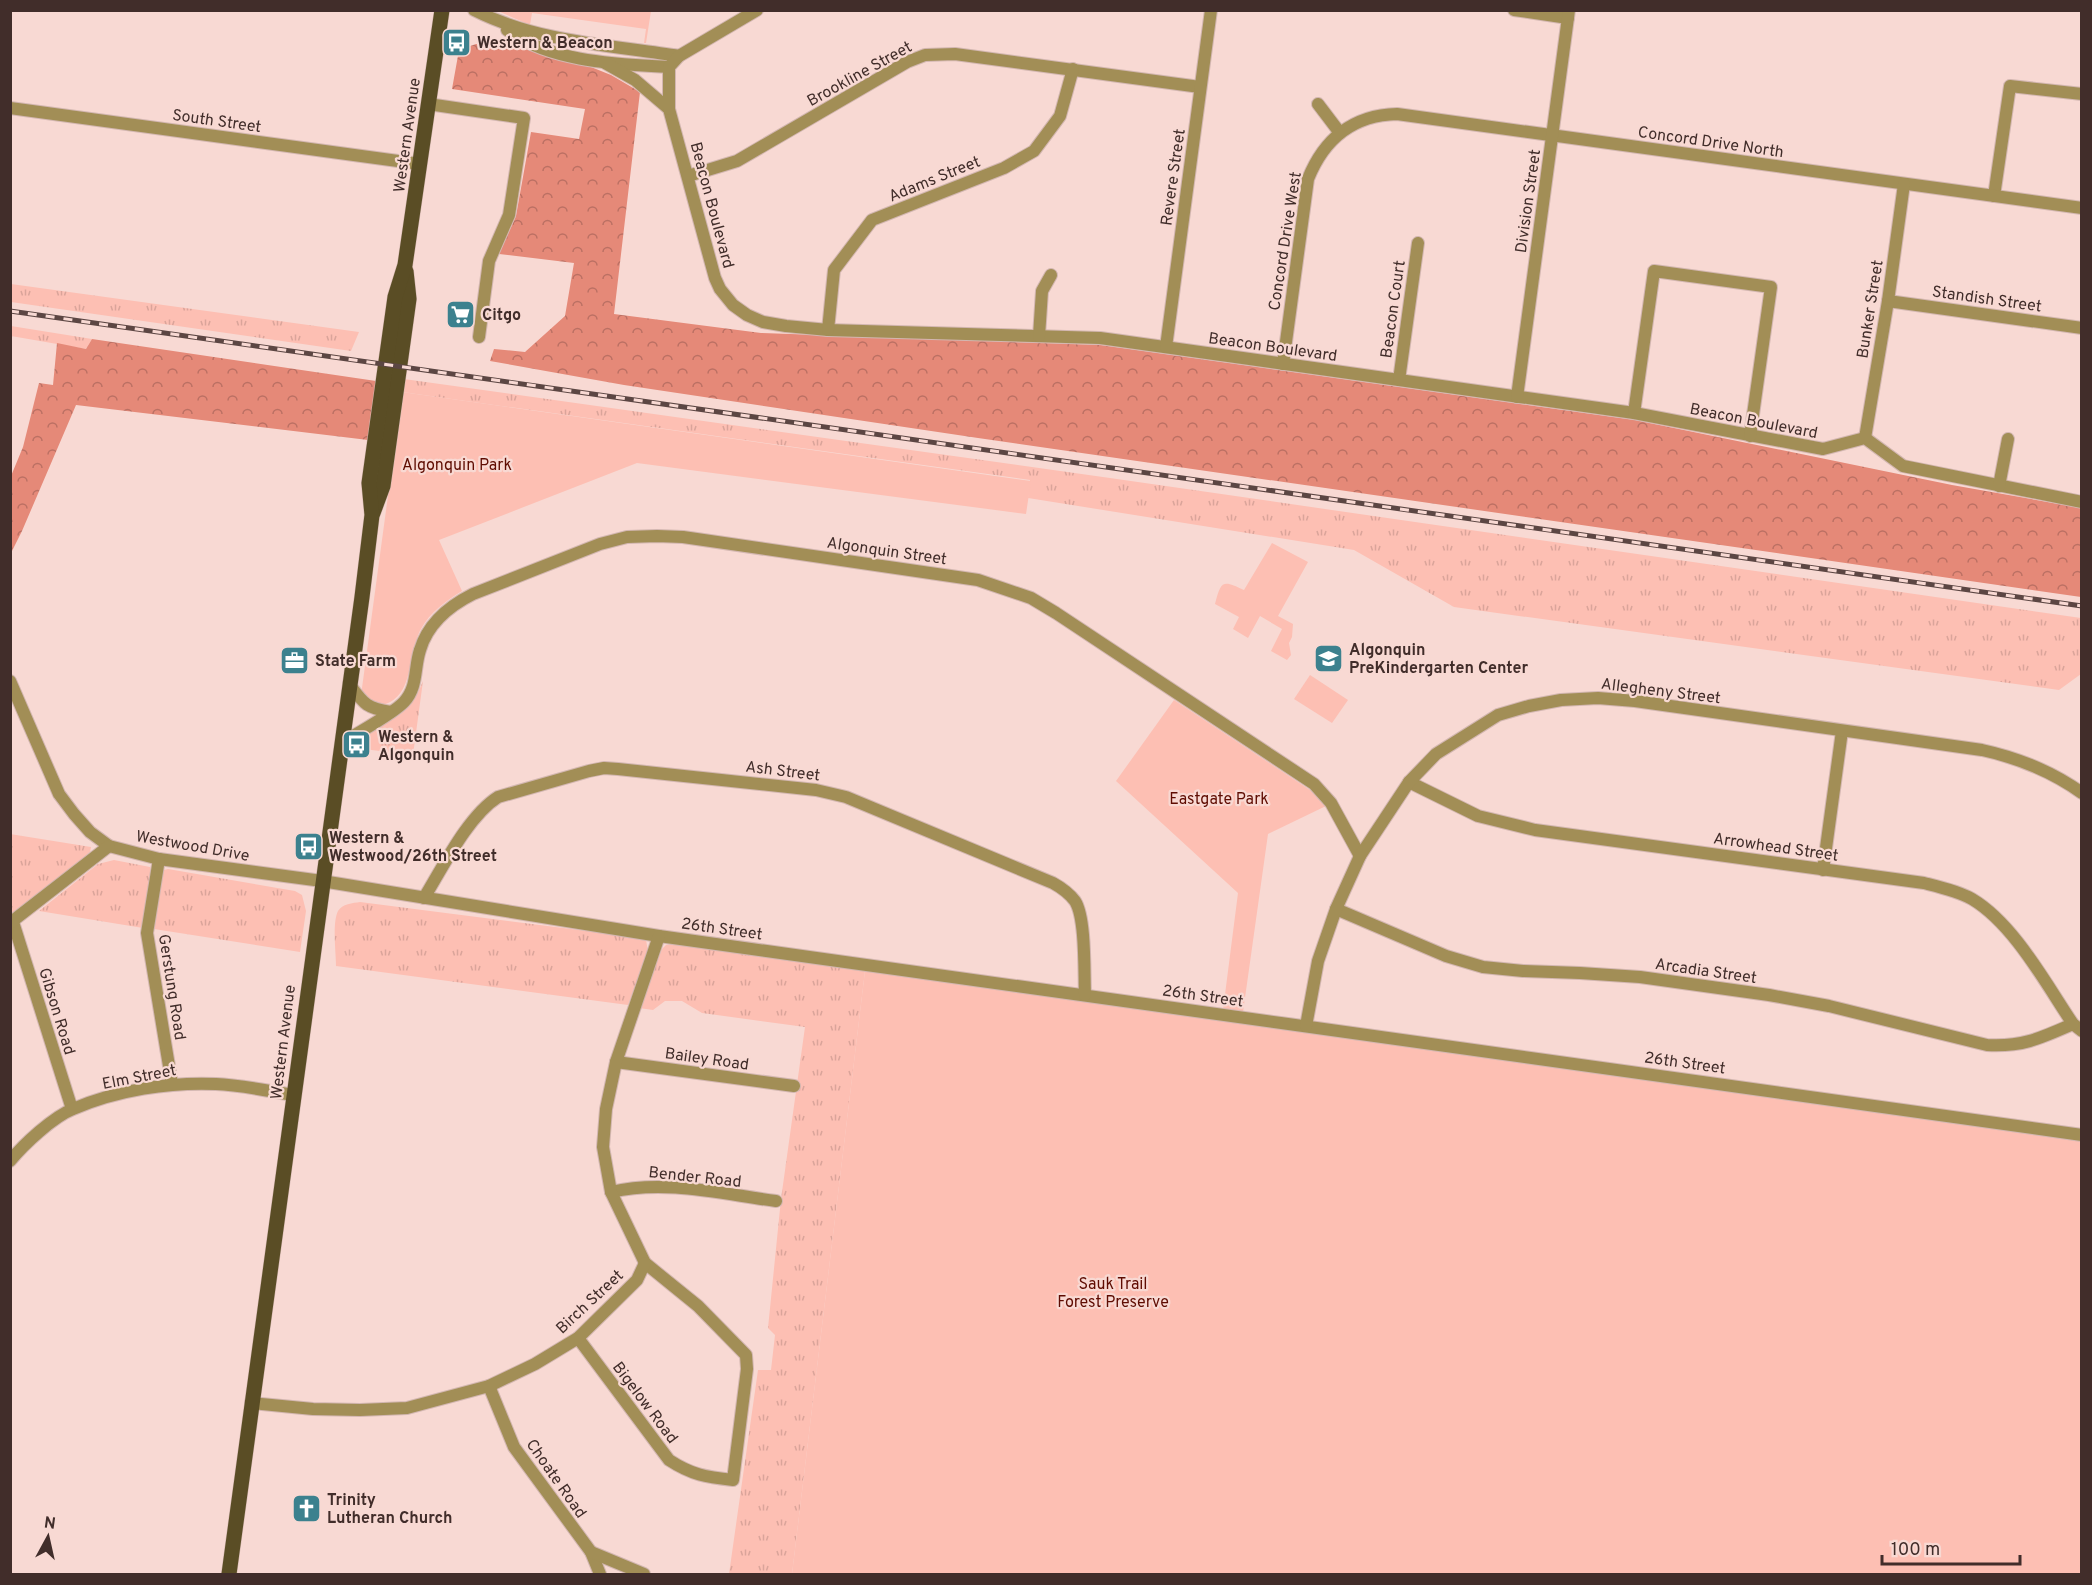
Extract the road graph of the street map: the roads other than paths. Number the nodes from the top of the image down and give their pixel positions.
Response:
1 (442, 10) edge
2 (474, 10) edge
3 (757, 10) edge
4 (1211, 10) edge
5 (1514, 10) edge
6 (1569, 14) edge
7 (496, 22) junction
8 (679, 56) junction
9 (605, 63) junction
10 (669, 67) junction
11 (1073, 69) junction
12 (1200, 87) junction
13 (2082, 94) edge
14 (1318, 104) dead end
15 (428, 105) junction
16 (10, 108) edge
17 (669, 109) junction
18 (1340, 133) junction
19 (1553, 135) junction
20 (420, 164) junction
21 (688, 176) junction
22 (1904, 184) junction
23 (1994, 196) junction
24 (2082, 208) edge
25 (1418, 243) dead end
26 (1051, 275) dead end
27 (1888, 301) junction
28 (2082, 328) edge
29 (828, 330) junction
30 (1040, 336) junction
31 (479, 337) dead end
32 (1166, 347) junction
33 (1283, 364) junction
34 (1399, 380) junction
35 (1517, 397) junction
36 (1634, 413) junction
37 (1750, 436) junction
38 (1865, 438) junction
39 (2008, 439) dead end
40 (1999, 486) junction
41 (2082, 502) edge
42 (10, 681) edge
43 (350, 684) junction
44 (391, 712) junction
45 (1842, 731) junction
46 (342, 743) junction
47 (1409, 782) junction
48 (2081, 791) edge
49 (109, 846) junction
50 (1360, 856) junction
51 (159, 859) junction
52 (1822, 870) junction
53 (322, 881) junction
54 (424, 898) junction
55 (1336, 909) junction
56 (12, 922) edge
57 (659, 936) junction
58 (1085, 995) junction
59 (1306, 1026) junction
60 (2077, 1028) edge
61 (616, 1062) junction
62 (172, 1084) junction
63 (794, 1086) dead end
64 (293, 1095) junction
65 (72, 1109) junction
66 (2082, 1135) edge
67 (10, 1161) edge
68 (611, 1192) junction
69 (776, 1201) dead end
70 (645, 1263) junction
71 (578, 1338) junction
72 (489, 1386) junction
73 (251, 1403) junction
74 (591, 1552) junction
75 (229, 1575) edge
76 (600, 1575) edge
77 (644, 1575) edge

1 - 15 main road, Western Avenue
2 - 7 street
3 - 8 street
4 - 12 street, Revere Street
5 - 6 street
6 - 19 street, Division Street
7 - 8 street
7 - 9 street
8 - 10 street
9 - 10 street
9 - 17 street
10 - 17 street, Beacon Boulevard
11 - 12 street, Brookline Street
11 - 21 street, Brookline Street
11 - 29 street, Adams Street
12 - 32 street, Revere Street
13 - 23 street
14 - 18 street
15 - 20 main road, Western Avenue
15 - 31 street
16 - 20 street, South Street
17 - 21 street, Beacon Boulevard
18 - 19 street, Concord Drive North
18 - 33 street, Concord Drive West
19 - 22 street, Concord Drive North
19 - 35 street, Division Street
20 - 43 main road, Western Avenue
21 - 29 street, Beacon Boulevard
22 - 23 street, Concord Drive North
22 - 27 street, Bunker Street
23 - 24 street, Concord Drive North
25 - 34 street, Beacon Court
26 - 30 street
27 - 28 street, Standish Street
27 - 38 street, Bunker Street
29 - 30 street, Beacon Boulevard
30 - 32 street, Beacon Boulevard
32 - 33 street, Beacon Boulevard
33 - 34 street, Beacon Boulevard
34 - 35 street, Beacon Boulevard
35 - 36 street, Beacon Boulevard
36 - 37 street, Beacon Boulevard
36 - 37 street
37 - 38 street, Beacon Boulevard
38 - 40 street
39 - 40 street
40 - 41 street
42 - 49 street, Westwood Drive
43 - 44 street
43 - 46 main road, Western Avenue
44 - 46 street, Algonquin Street
44 - 50 street, Algonquin Street
45 - 47 street, Allegheny Street
45 - 48 street, Allegheny Street
45 - 52 street
46 - 53 main road, Western Avenue
47 - 50 street, Allegheny Street
47 - 52 street, Arrowhead Street
49 - 51 street, Westwood Drive
49 - 56 street
50 - 55 street, Allegheny Street
51 - 53 street, Westwood Drive
51 - 62 street, Gerstung Road
52 - 60 street, Arrowhead Street
53 - 54 street, 26th Street
53 - 64 main road, Western Avenue
54 - 57 street, 26th Street
54 - 58 street, Ash Street
55 - 59 street, Allegheny Street
55 - 60 street, Arcadia Street
56 - 65 street, Gibson Road
57 - 58 street, 26th Street
57 - 61 street, Birch Street
58 - 59 street, 26th Street
59 - 66 street, 26th Street
61 - 63 street, Bailey Road
61 - 68 street, Birch Street
62 - 64 street, Elm Street
62 - 65 street, Elm Street
64 - 73 main road, Western Avenue
65 - 67 street, Elm Street
68 - 69 street, Bender Road
68 - 70 street, Birch Street
70 - 71 street, Birch Street
70 - 71 street, Bigelow Road
71 - 72 street, Birch Street
72 - 73 street, Birch Street
72 - 74 street, Choate Road
73 - 75 main road, Western Avenue
74 - 76 street, Choate Road
74 - 77 street

